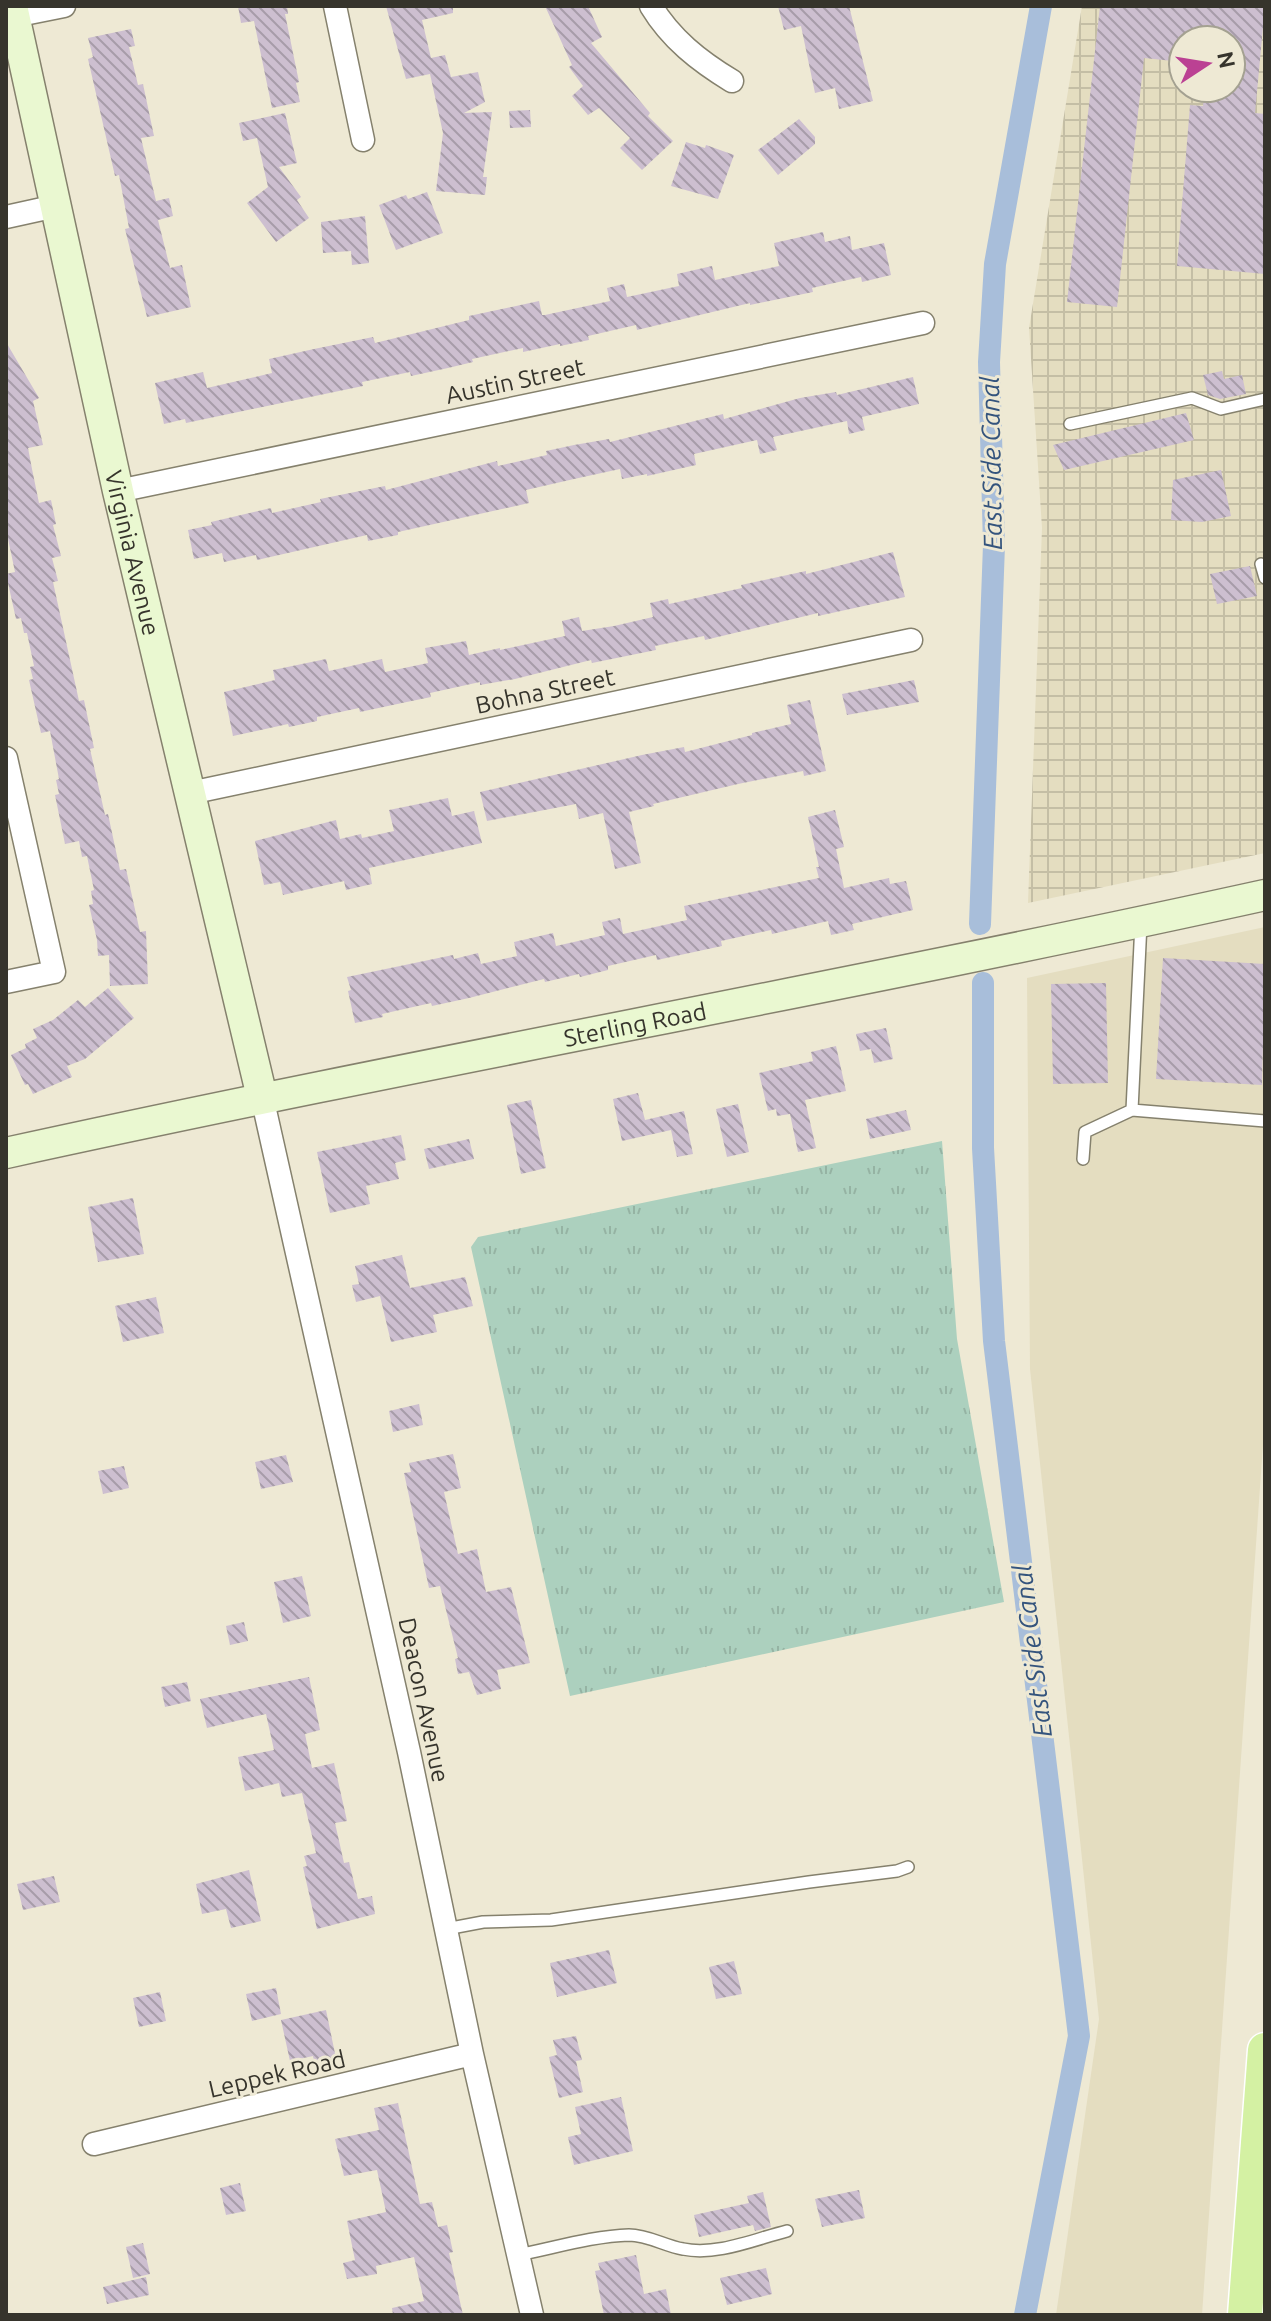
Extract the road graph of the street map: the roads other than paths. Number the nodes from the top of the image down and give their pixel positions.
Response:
1 (64, 6) edge
2 (335, 6) edge
3 (651, 6) edge
4 (13, 11) edge
5 (732, 81) dead end
6 (363, 140) dead end
7 (56, 206) junction
8 (6, 217) edge
9 (923, 323) dead end
10 (1265, 399) edge
11 (1070, 424) dead end
12 (118, 491) junction
13 (1261, 564) dead end
14 (1265, 578) edge
15 (911, 640) dead end
16 (6, 758) edge
17 (190, 793) junction
18 (1265, 895) edge
19 (1141, 922) junction
20 (6, 982) edge
21 (262, 1097) junction
22 (1132, 1110) junction
23 (1265, 1121) edge
24 (6, 1153) edge
25 (1083, 1159) dead end
26 (908, 1867) dead end
27 (446, 1929) junction
28 (1265, 2050) edge
29 (472, 2054) junction
30 (94, 2144) dead end
31 (787, 2231) dead end
32 (518, 2255) junction
33 (532, 2315) edge
34 (1245, 2315) edge

1 - 4 street
2 - 6 street
3 - 5 street
4 - 7 street, Virginia Avenue
7 - 8 street
7 - 12 street, Virginia Avenue
9 - 12 street, Austin Street
10 - 11 lane
12 - 17 street, Virginia Avenue
13 - 14 lane
15 - 17 street, Bohna Street
16 - 20 street
17 - 21 street, Virginia Avenue
18 - 19 street, Sterling Road
19 - 21 street, Sterling Road
19 - 22 lane
21 - 24 street, Sterling Road
21 - 27 street, Deacon Avenue
22 - 23 lane
22 - 25 lane
26 - 27 lane
27 - 29 street, Deacon Avenue
28 - 34 main road
29 - 30 street, Leppek Road
29 - 32 street, Deacon Avenue
31 - 32 lane
32 - 33 street, Deacon Avenue

